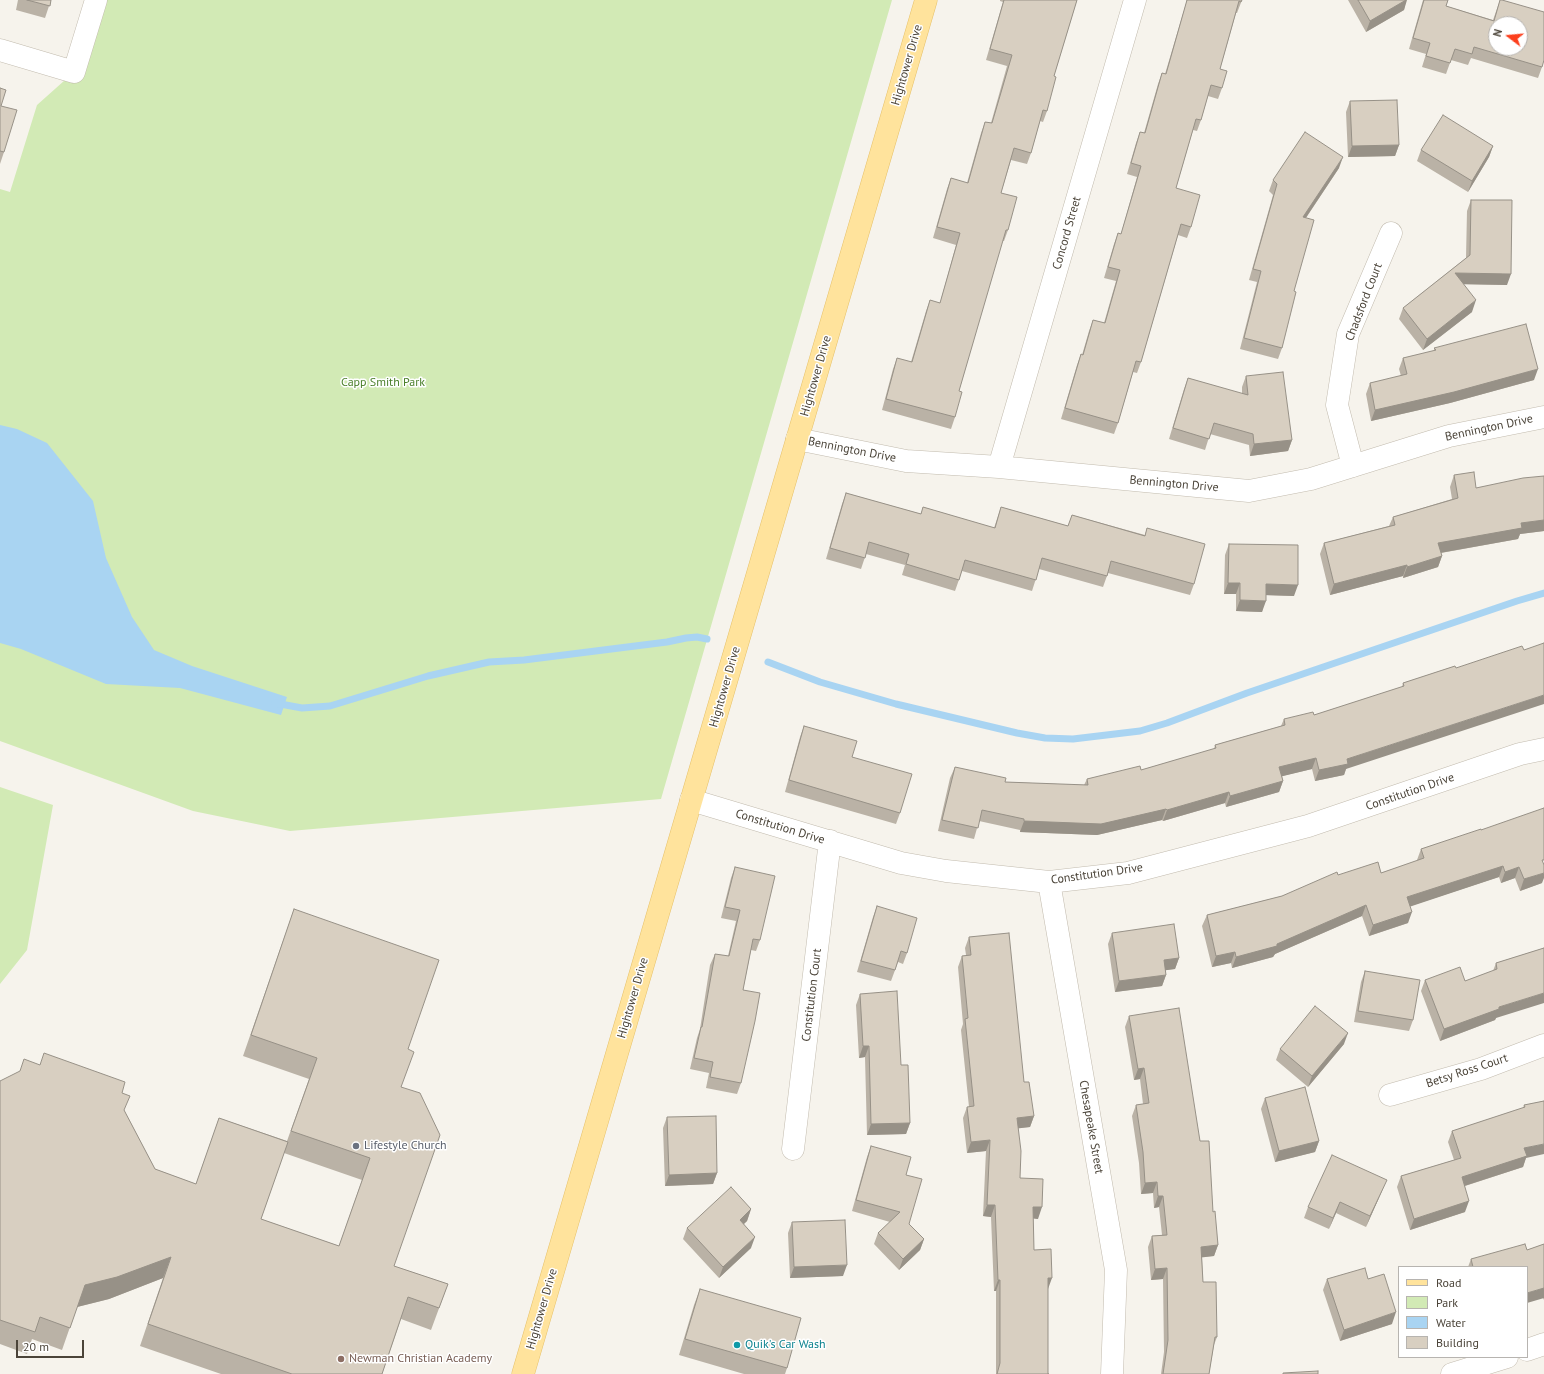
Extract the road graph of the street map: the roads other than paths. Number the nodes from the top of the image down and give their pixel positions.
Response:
1 (96, 0) edge
2 (926, 0) edge
3 (1135, 0) edge
4 (0, 50) edge
5 (1391, 232) dead end
6 (1544, 416) edge
7 (797, 439) junction
8 (1353, 466) junction
9 (999, 467) junction
10 (1544, 749) edge
11 (691, 800) junction
12 (830, 841) junction
13 (1049, 882) junction
14 (1544, 1045) edge
15 (1390, 1095) dead end
16 (793, 1149) dead end
17 (1544, 1344) edge
18 (1528, 1350) edge
19 (1504, 1358) edge
20 (523, 1374) edge
21 (1112, 1374) edge
22 (1452, 1374) edge

1 - 4 street
2 - 7 main road, Hightower Drive
3 - 9 street, Concord Street
5 - 8 street, Chadsford Court
6 - 8 street, Bennington Drive
7 - 9 street, Bennington Drive
7 - 11 main road, Hightower Drive
8 - 9 street, Bennington Drive
10 - 13 street, Constitution Drive
11 - 12 street, Constitution Drive
11 - 20 main road, Hightower Drive
12 - 13 street, Constitution Drive
12 - 16 street, Constitution Court
13 - 21 street, Chesapeake Street
14 - 15 street, Betsy Ross Court
17 - 18 street
19 - 22 street

